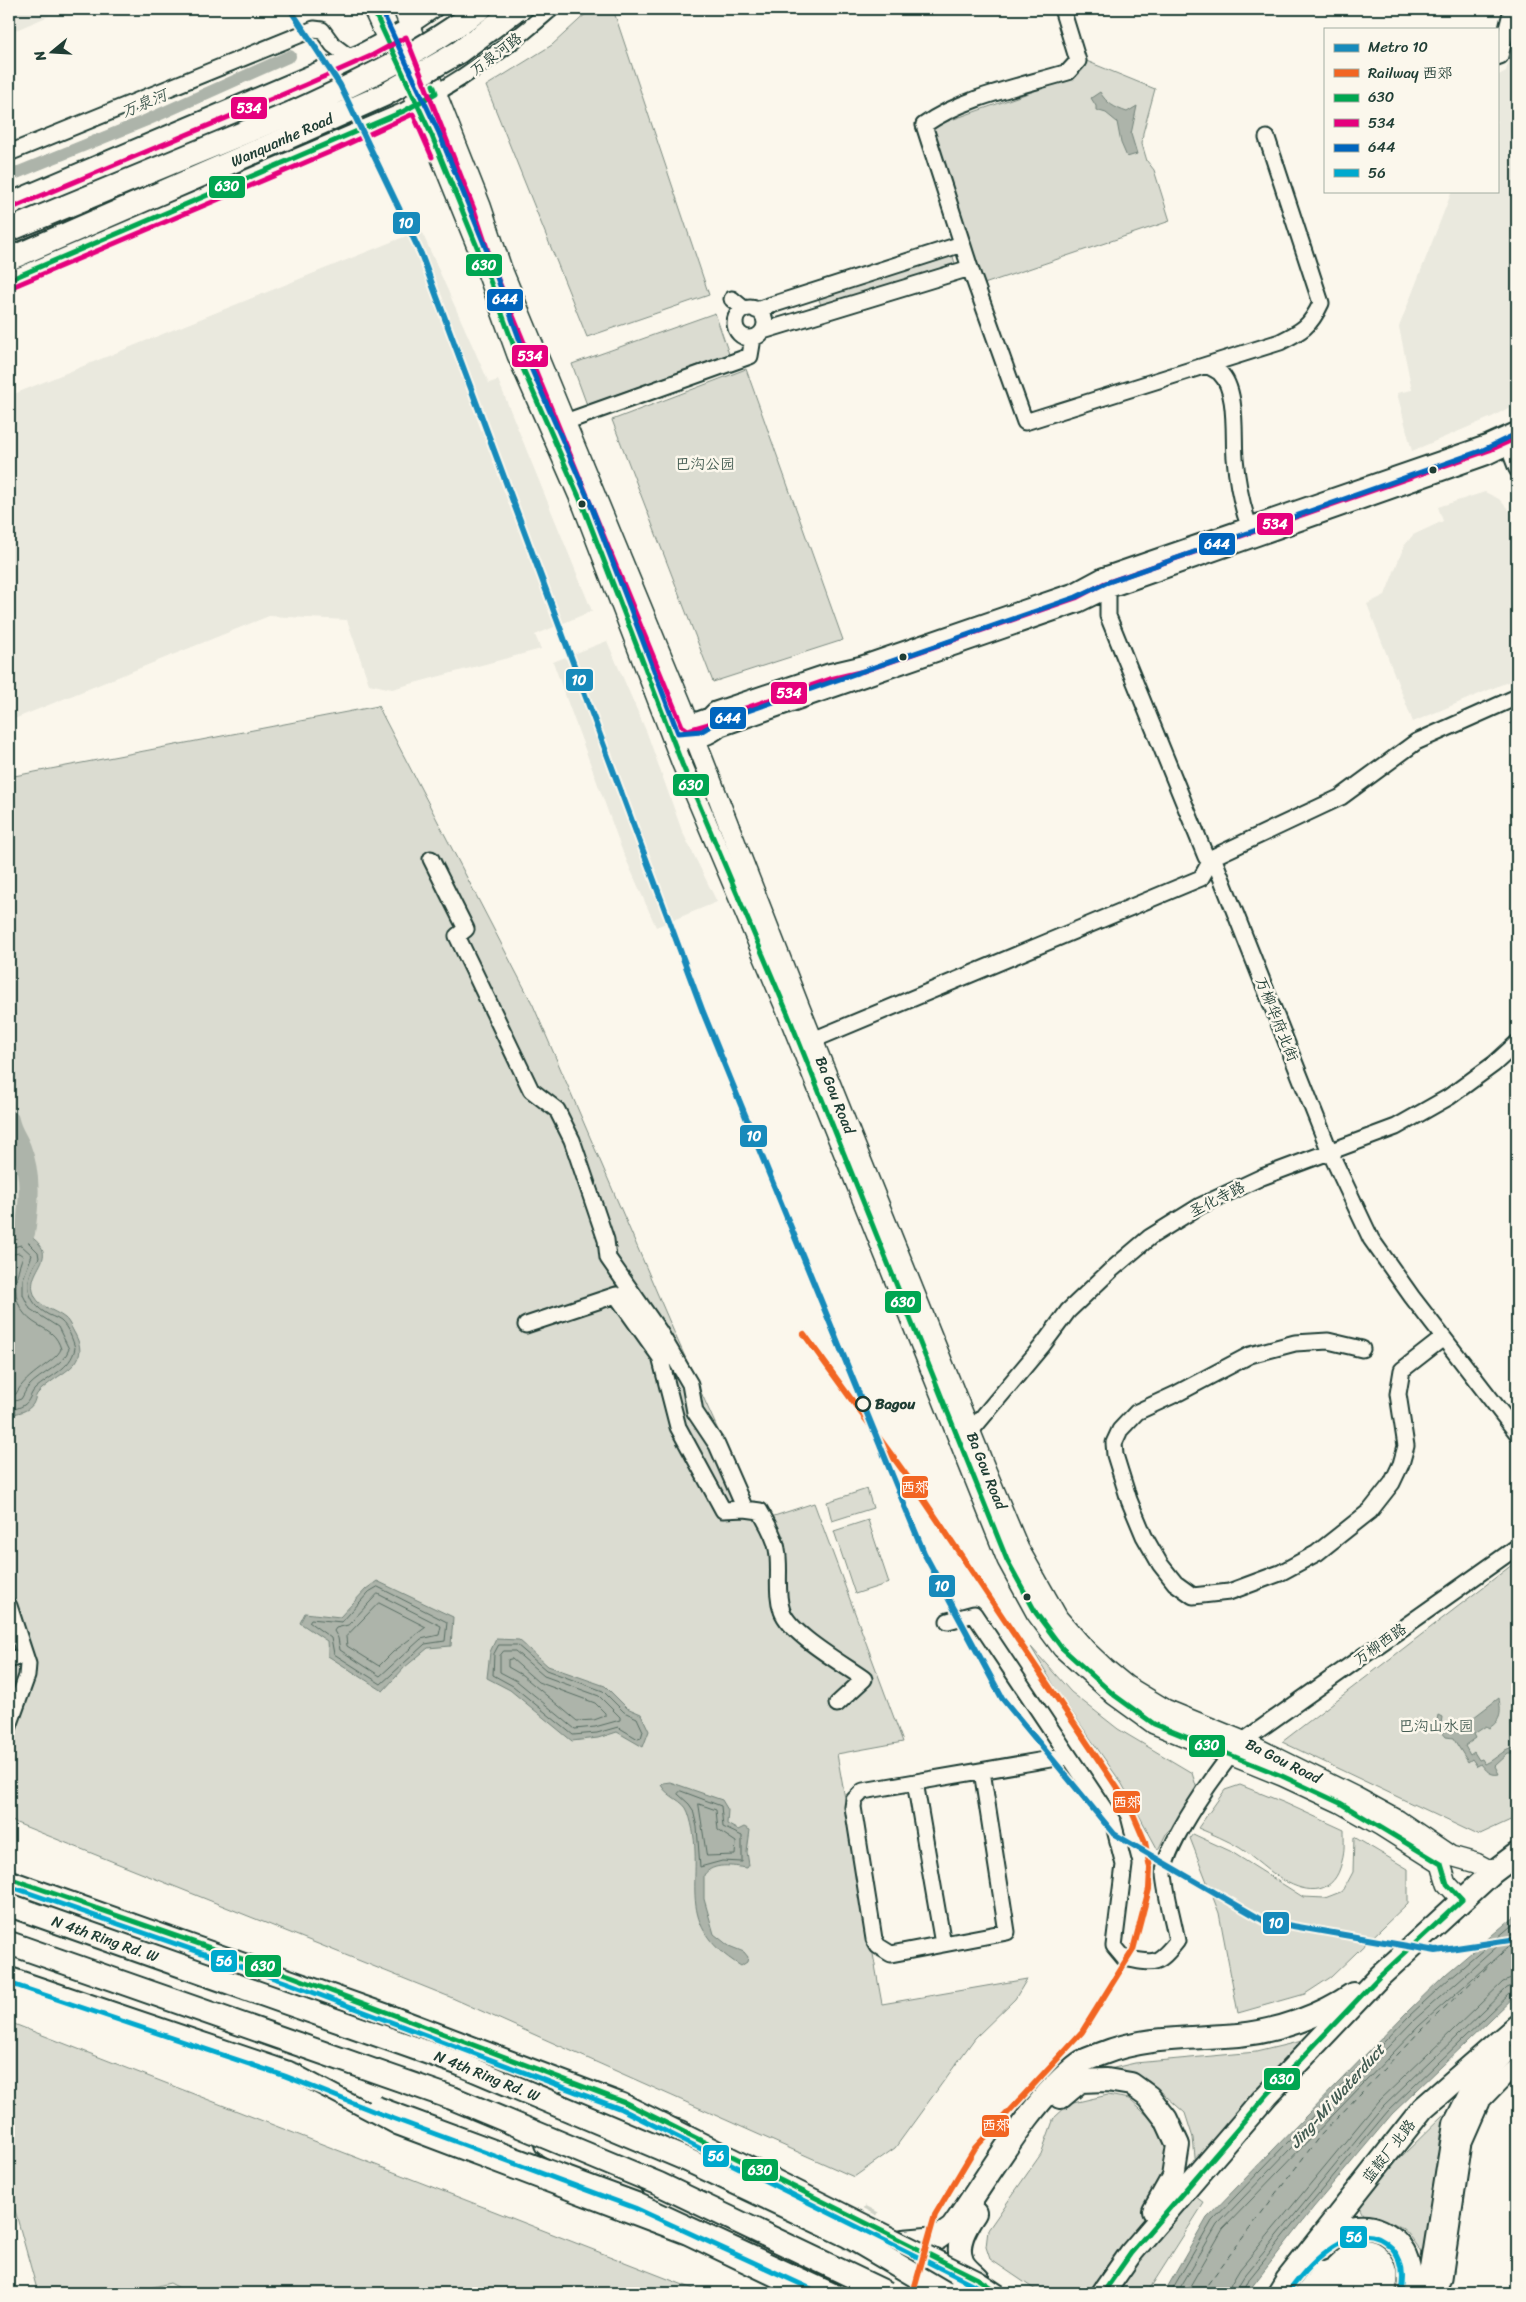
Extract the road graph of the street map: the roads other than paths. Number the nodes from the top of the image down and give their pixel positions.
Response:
1 (373, 9) edge
2 (435, 9) edge
3 (472, 9) edge
4 (480, 9) edge
5 (496, 9) edge
6 (518, 9) edge
7 (551, 9) edge
8 (1062, 9) edge
9 (1512, 9) edge
10 (406, 17) edge
11 (518, 38) junction
12 (387, 39) junction
13 (349, 57) junction
14 (1498, 57) edge
15 (424, 61) junction
16 (403, 74) junction
17 (302, 78) junction
18 (436, 94) junction
19 (417, 104) junction
20 (298, 122) junction
21 (360, 131) junction
22 (1267, 138) dead end
23 (328, 145) junction
24 (9, 153) edge
25 (9, 201) edge
26 (9, 230) edge
27 (962, 244) junction
28 (34, 248) junction
29 (9, 259) edge
30 (9, 265) edge
31 (970, 268) junction
32 (9, 280) edge
33 (809, 293) junction
34 (732, 299) dead end
35 (750, 310) junction
36 (814, 315) junction
37 (758, 334) junction
38 (1207, 365) junction
39 (565, 422) junction
40 (1517, 430) edge
41 (1513, 445) edge
42 (1517, 469) edge
43 (1248, 526) junction
44 (1102, 576) junction
45 (1108, 590) junction
46 (1517, 697) edge
47 (689, 722) junction
48 (673, 741) junction
49 (696, 741) junction
50 (1213, 857) junction
51 (431, 859) dead end
52 (813, 1040) junction
53 (1517, 1043) edge
54 (1330, 1152) junction
55 (526, 1325) dead end
56 (1444, 1338) junction
57 (1362, 1349) dead end
58 (971, 1431) junction
59 (1517, 1433) edge
60 (745, 1509) junction
61 (1517, 1547) edge
62 (9, 1606) edge
63 (948, 1621) dead end
64 (12, 1629) edge
65 (24, 1655) junction
66 (9, 1660) edge
67 (837, 1704) dead end
68 (9, 1726) edge
69 (1243, 1740) junction
70 (1229, 1755) junction
71 (1068, 1756) junction
72 (982, 1771) junction
73 (914, 1782) junction
74 (1517, 1854) edge
75 (1493, 1872) junction
76 (9, 1878) edge
77 (1462, 1900) junction
78 (9, 1905) edge
79 (9, 1943) edge
80 (943, 1944) junction
81 (9, 1975) edge
82 (1379, 1977) junction
83 (1517, 2026) edge
84 (1517, 2036) edge
85 (1517, 2064) edge
86 (288, 2069) junction
87 (521, 2090) junction
88 (509, 2122) junction
89 (687, 2134) junction
90 (638, 2201) junction
91 (903, 2241) junction
92 (1131, 2252) junction
93 (978, 2279) junction
94 (1283, 2287) edge
95 (1422, 2292) edge
96 (805, 2293) edge
97 (837, 2293) edge
98 (887, 2293) edge
99 (944, 2293) edge
100 (999, 2293) edge
101 (1103, 2293) edge

1 - 12 main road, Ba Gou Road
2 - 10 street
3 - 15 street
4 - 20 highway, Wanquanhe Road, bridge
5 - 11 street
6 - 20 highway, Wanquanhe Road, bridge
7 - 11 street, 万泉河路
8 - 27 street
9 - 14 street
10 - 12 street
10 - 15 main road, Ba Gou Road
11 - 18 street, 万泉河路
12 - 13 street
12 - 16 main road, Ba Gou Road
13 - 17 street
13 - 24 street
15 - 16 street
15 - 18 main road, Ba Gou Road
16 - 19 main road, Ba Gou Road
16 - 21 street
17 - 23 street
17 - 25 street
18 - 19 street, 万泉河路
18 - 39 main road, Ba Gou Road
19 - 21 street
19 - 48 main road, Ba Gou Road
20 - 26 highway, Wanquanhe Road
20 - 28 highway, Wanquanhe Road
21 - 23 street
22 - 38 street
23 - 32 street
27 - 31 street
27 - 33 street
28 - 29 highway
28 - 30 highway
31 - 36 street
31 - 38 street
33 - 35 street
33 - 36 street
34 - 35 street
35 - 37 street
35 - 37 street
36 - 37 street
37 - 39 street
38 - 43 street
39 - 47 main road, Ba Gou Road
40 - 43 street
41 - 42 street
41 - 45 street
43 - 44 street
44 - 45 street, 万柳华府北街
44 - 47 street
45 - 49 street
45 - 50 street, 万柳华府北街
46 - 50 street
47 - 48 street
47 - 49 main road, Ba Gou Road
48 - 49 street
48 - 70 main road, Ba Gou Road
49 - 52 main road, Ba Gou Road
50 - 52 street
50 - 54 street, 万柳华府北街
51 - 60 street
52 - 58 main road, Ba Gou Road
53 - 54 street, 圣化寺路
54 - 56 street, 万柳华府北街
54 - 58 street, 圣化寺路
55 - 60 street
56 - 57 street
56 - 59 street, 万柳华府北街
58 - 69 main road, Ba Gou Road
60 - 67 street
61 - 69 street, 万柳西路
62 - 64 street
63 - 71 street
64 - 65 street
65 - 66 street
65 - 68 street
69 - 70 street, 万柳西路
69 - 75 main road, Ba Gou Road
70 - 71 street, 万柳西路
70 - 77 main road, Ba Gou Road
71 - 72 street
72 - 73 street
72 - 80 street
73 - 80 street
73 - 80 street
74 - 75 highway
75 - 77 highway
76 - 89 street, bridge
77 - 82 highway
78 - 87 highway, N 4th Ring Rd. W, bridge
79 - 88 highway, bridge
81 - 86 street
82 - 91 highway
82 - 92 highway
83 - 94 highway, 蓝靛厂北路
84 - 95 highway
85 - 95 street
86 - 90 street, bridge
86 - 96 street
87 - 89 highway, bridge
87 - 99 highway, N 4th Ring Rd. W, bridge
88 - 90 highway, bridge
88 - 98 highway, bridge
89 - 91 street, bridge
90 - 97 street, bridge
91 - 93 street, bridge
92 - 93 highway
92 - 101 highway
93 - 100 street, bridge
94 - 95 highway

